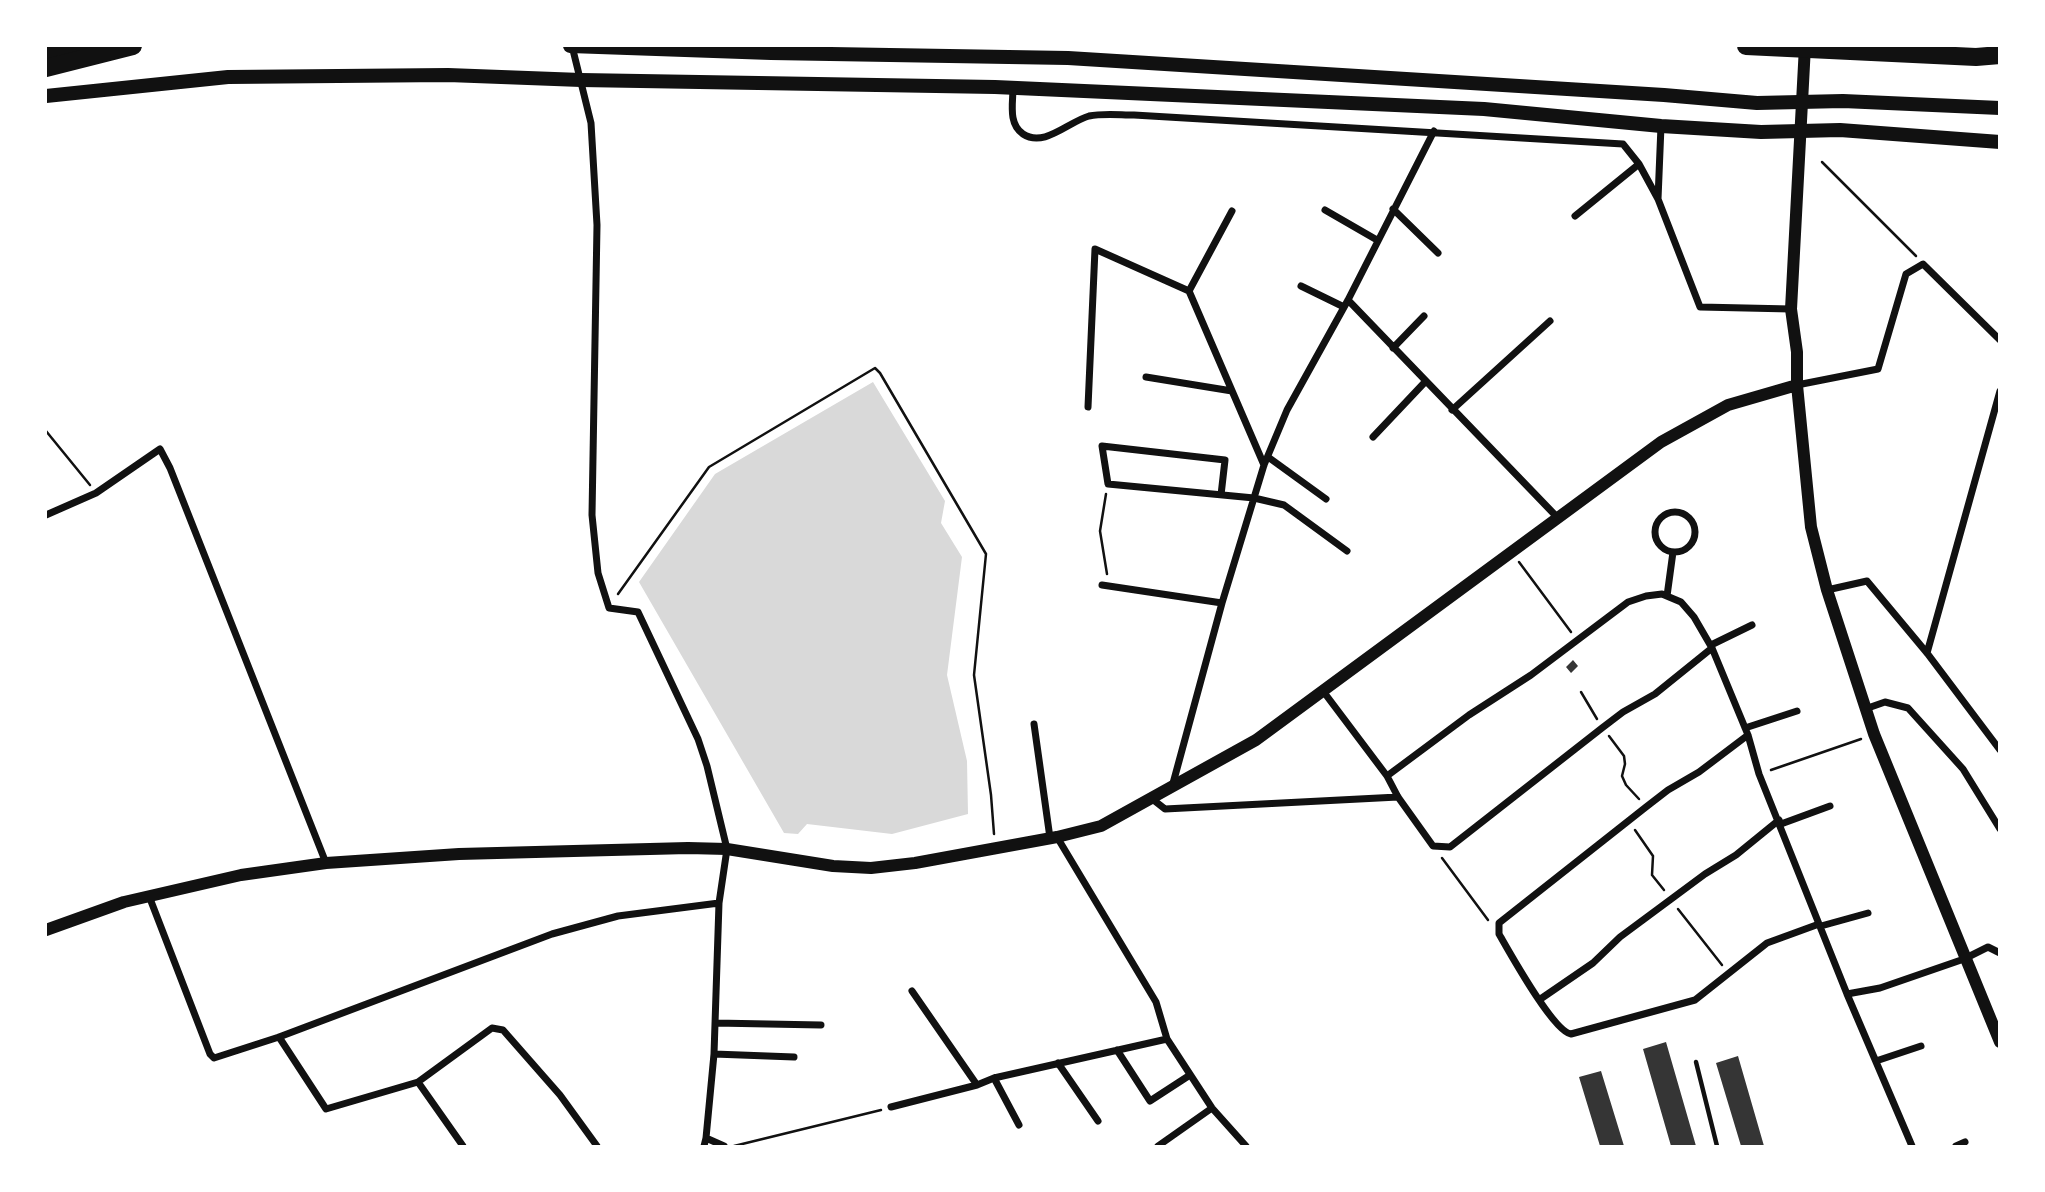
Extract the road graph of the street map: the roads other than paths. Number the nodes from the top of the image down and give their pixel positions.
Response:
1 (103, 46) edge
2 (124, 46) edge
3 (133, 46) edge
4 (571, 46) edge
5 (1746, 46) edge
6 (1752, 46) edge
7 (1805, 46) edge
8 (46, 54) edge
9 (2000, 55) edge
10 (46, 67) edge
11 (581, 80) junction
12 (1013, 88) junction
13 (46, 96) edge
14 (1802, 100) junction
15 (2000, 108) edge
16 (1661, 126) junction
17 (1434, 131) junction
18 (1800, 132) junction
19 (2000, 142) edge
20 (1639, 164) junction
21 (1658, 199) junction
22 (1394, 209) junction
23 (1325, 210) dead end
24 (1232, 211) dead end
25 (1575, 216) dead end
26 (1377, 240) junction
27 (1438, 253) dead end
28 (1301, 286) dead end
29 (1189, 291) junction
30 (1346, 304) junction
31 (1791, 309) junction
32 (1424, 316) dead end
33 (1550, 321) dead end
34 (2000, 340) edge
35 (1392, 348) junction
36 (1146, 376) dead end
37 (1425, 382) junction
38 (1797, 385) junction
39 (1232, 391) junction
40 (2000, 391) edge
41 (1088, 407) dead end
42 (1452, 410) junction
43 (1373, 437) dead end
44 (1268, 457) junction
45 (1264, 465) junction
46 (1221, 495) dead end
47 (1254, 499) junction
48 (1326, 499) dead end
49 (46, 515) edge
50 (1557, 517) junction
51 (1347, 551) dead end
52 (1672, 552) junction
53 (1105, 585) road end
54 (1826, 590) junction
55 (1667, 596) junction
56 (1222, 603) junction
57 (1752, 625) dead end
58 (1712, 647) junction
59 (1927, 653) junction
60 (1323, 691) junction
61 (1865, 710) junction
62 (1797, 711) dead end
63 (1034, 724) dead end
64 (1746, 732) junction
65 (2000, 751) edge
66 (1387, 776) junction
67 (1172, 787) junction
68 (1398, 797) junction
69 (1151, 798) junction
70 (1830, 806) dead end
71 (1780, 822) junction
72 (2000, 829) edge
73 (1053, 837) junction
74 (727, 849) junction
75 (327, 863) junction
76 (149, 896) junction
77 (719, 903) junction
78 (1868, 913) dead end
79 (1820, 925) junction
80 (46, 930) edge
81 (2000, 953) edge
82 (1964, 959) junction
83 (912, 991) dead end
84 (1847, 994) junction
85 (1539, 1000) junction
86 (715, 1023) junction
87 (821, 1025) dead end
88 (279, 1038) junction
89 (1167, 1039) junction
90 (2000, 1042) edge
91 (1921, 1046) dead end
92 (1117, 1050) junction
93 (714, 1054) junction
94 (794, 1056) dead end
95 (1876, 1061) junction
96 (1696, 1062) dead end
97 (1058, 1063) junction
98 (1190, 1075) junction
99 (994, 1078) junction
100 (418, 1082) junction
101 (977, 1085) junction
102 (891, 1107) road end
103 (1212, 1108) junction
104 (1098, 1121) dead end
105 (1019, 1125) dead end
106 (706, 1138) junction
107 (1965, 1142) dead end
108 (463, 1146) edge
109 (597, 1146) edge
110 (704, 1146) edge
111 (724, 1146) edge
112 (1158, 1146) edge
113 (1246, 1146) edge
114 (1717, 1146) edge
115 (1912, 1146) edge
116 (1956, 1146) edge

1 - 10 highway
2 - 8 main road
3 - 10 highway
4 - 11 street
4 - 14 main road
5 - 6 highway
6 - 9 highway
7 - 14 street
11 - 12 main road
11 - 13 main road
11 - 74 street
12 - 16 main road
12 - 17 street
14 - 15 main road
14 - 18 street
16 - 18 main road
16 - 21 street
17 - 20 street
17 - 22 street
18 - 19 main road
18 - 31 street
20 - 21 street
20 - 25 street
21 - 31 street
22 - 26 street
22 - 27 street
23 - 26 street
24 - 29 street
26 - 30 street
28 - 30 street
29 - 39 street
29 - 41 street
30 - 35 street
30 - 44 street
31 - 38 street
32 - 35 street
33 - 42 street
34 - 38 street
35 - 37 street
36 - 39 street
37 - 42 street
37 - 43 street
38 - 50 street
38 - 54 street
39 - 45 street
40 - 59 street
42 - 50 street
44 - 45 street
44 - 48 street
45 - 47 street
46 - 47 street
47 - 51 street
47 - 56 street
49 - 75 street
50 - 60 street
52 - 52 street
52 - 55 street
53 - 56 street
54 - 59 street
54 - 61 street
55 - 58 street
55 - 66 street
56 - 67 street
57 - 58 street
58 - 64 street
58 - 68 street
59 - 65 street
60 - 66 street
60 - 67 street
61 - 72 street
61 - 82 street
62 - 64 street
63 - 73 street
64 - 71 street
64 - 85 street
66 - 68 street
67 - 69 street
68 - 69 street
69 - 73 street
70 - 71 street
71 - 79 street
71 - 85 street
73 - 74 street
73 - 89 street
74 - 75 street
74 - 77 street
75 - 76 street
76 - 80 street
76 - 88 street
77 - 86 street
77 - 88 street
78 - 79 street
79 - 84 street
79 - 85 street
81 - 82 street
82 - 84 street
82 - 90 street
83 - 101 street
84 - 95 street
86 - 87 street
86 - 93 street
88 - 100 street
89 - 92 street
89 - 98 street
91 - 95 street
92 - 97 street
92 - 98 street
93 - 94 street
93 - 106 street
95 - 115 street
96 - 114 lane
97 - 99 street
97 - 104 street
98 - 103 street
99 - 101 street
99 - 105 street
100 - 108 street
100 - 109 street
101 - 102 street
103 - 112 street
103 - 113 street
106 - 110 street
106 - 111 street
107 - 116 street

